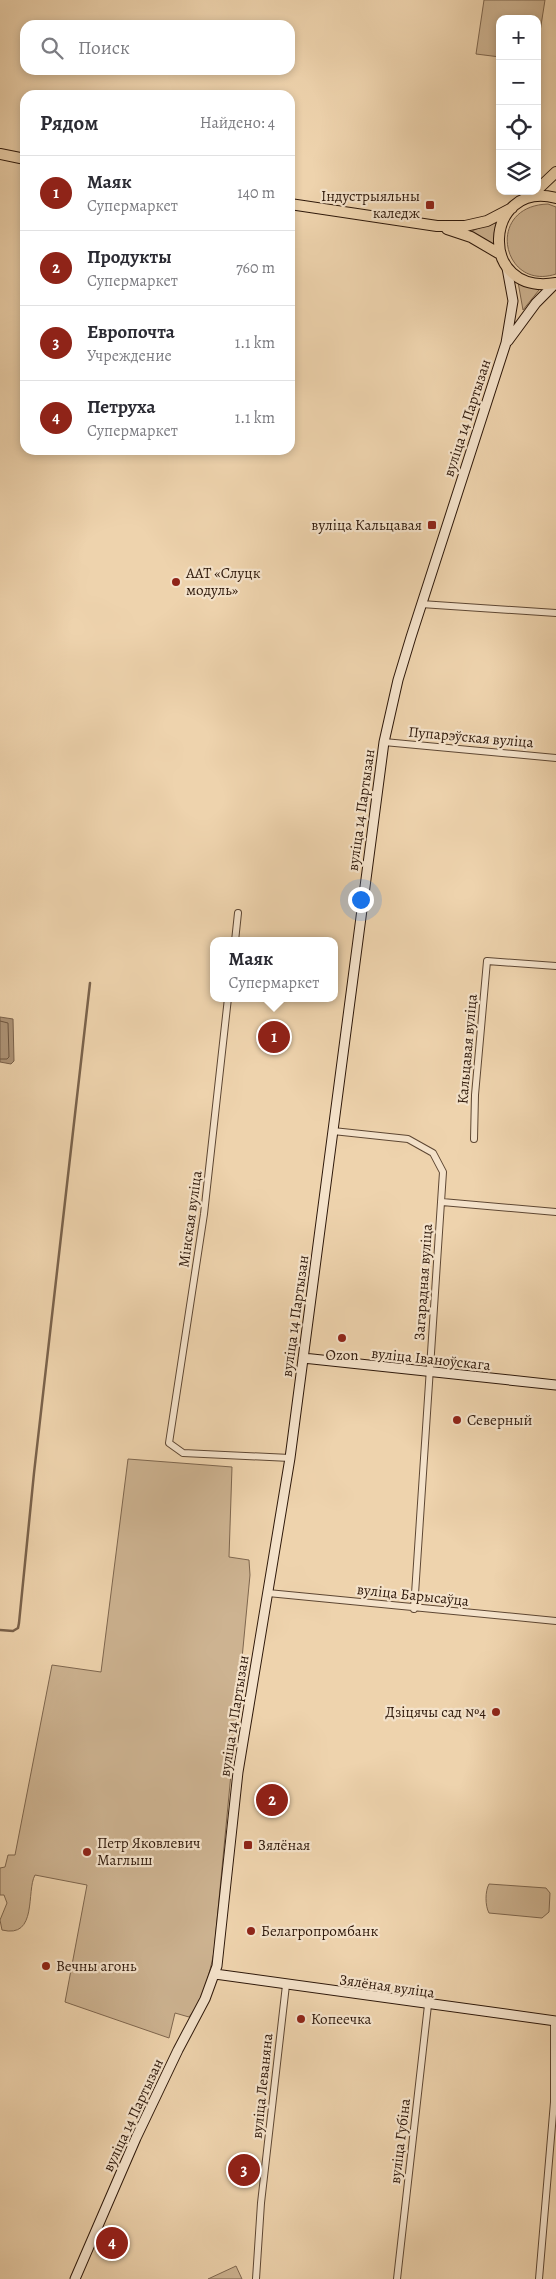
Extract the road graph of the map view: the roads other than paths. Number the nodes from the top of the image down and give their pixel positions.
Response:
1 (0, 154) edge
2 (20, 158) edge
3 (556, 172) edge
4 (541, 186) edge
5 (531, 195) edge
6 (539, 195) edge
7 (556, 198) edge
8 (295, 205) edge
9 (512, 208) junction
10 (437, 226) junction
11 (500, 254) junction
12 (507, 268) junction
13 (556, 283) edge
14 (506, 343) junction
15 (421, 604) junction
16 (556, 613) edge
17 (384, 742) junction
18 (556, 758) edge
19 (238, 913) dead end
20 (235, 937) edge
21 (556, 966) edge
22 (228, 1002) edge
23 (333, 1131) junction
24 (474, 1139) dead end
25 (442, 1202) junction
26 (556, 1212) edge
27 (303, 1358) junction
28 (428, 1373) junction
29 (556, 1385) edge
30 (290, 1458) junction
31 (268, 1593) junction
32 (414, 1609) junction
33 (556, 1621) edge
34 (215, 1974) junction
35 (286, 1985) junction
36 (428, 2005) junction
37 (555, 2021) edge
38 (75, 2279) edge
39 (256, 2279) edge
40 (397, 2279) edge
41 (539, 2279) edge

1 - 2 main road
3 - 4 main road
5 - 9 main road
6 - 7 main road
8 - 10 main road
9 - 10 main road
9 - 11 main road
10 - 11 main road
11 - 12 main road
12 - 13 main road
12 - 14 main road, вуліца 14 Партызан
13 - 14 main road, вуліца 14 Партызан
14 - 15 main road, вуліца 14 Партызан
15 - 16 street
15 - 17 main road, вуліца 14 Партызан
17 - 18 street, Пупарэўская вуліца
17 - 23 main road, вуліца 14 Партызан
19 - 20 street
21 - 24 street, Кальцавая вуліца
22 - 30 street, Мінская вуліца
23 - 25 street, Загарадная вуліца
23 - 27 main road, вуліца 14 Партызан
25 - 26 street
25 - 28 street, Загарадная вуліца
27 - 28 main road, вуліца Іваноўскага
27 - 30 main road, вуліца 14 Партызан
28 - 29 main road, вуліца Іваноўскага
28 - 32 street, Загарадная вуліца
30 - 31 main road, вуліца 14 Партызан
31 - 32 street, вуліца Барысаўца
31 - 34 main road, вуліца 14 Партызан
32 - 33 street, вуліца Барысаўца
34 - 35 main road, Зялёная вуліца
34 - 38 main road, вуліца 14 Партызан
35 - 36 main road, Зялёная вуліца
35 - 39 street, вуліца Леваняна
36 - 37 main road, Зялёная вуліца
36 - 40 street, вуліца Губіна
37 - 41 street

